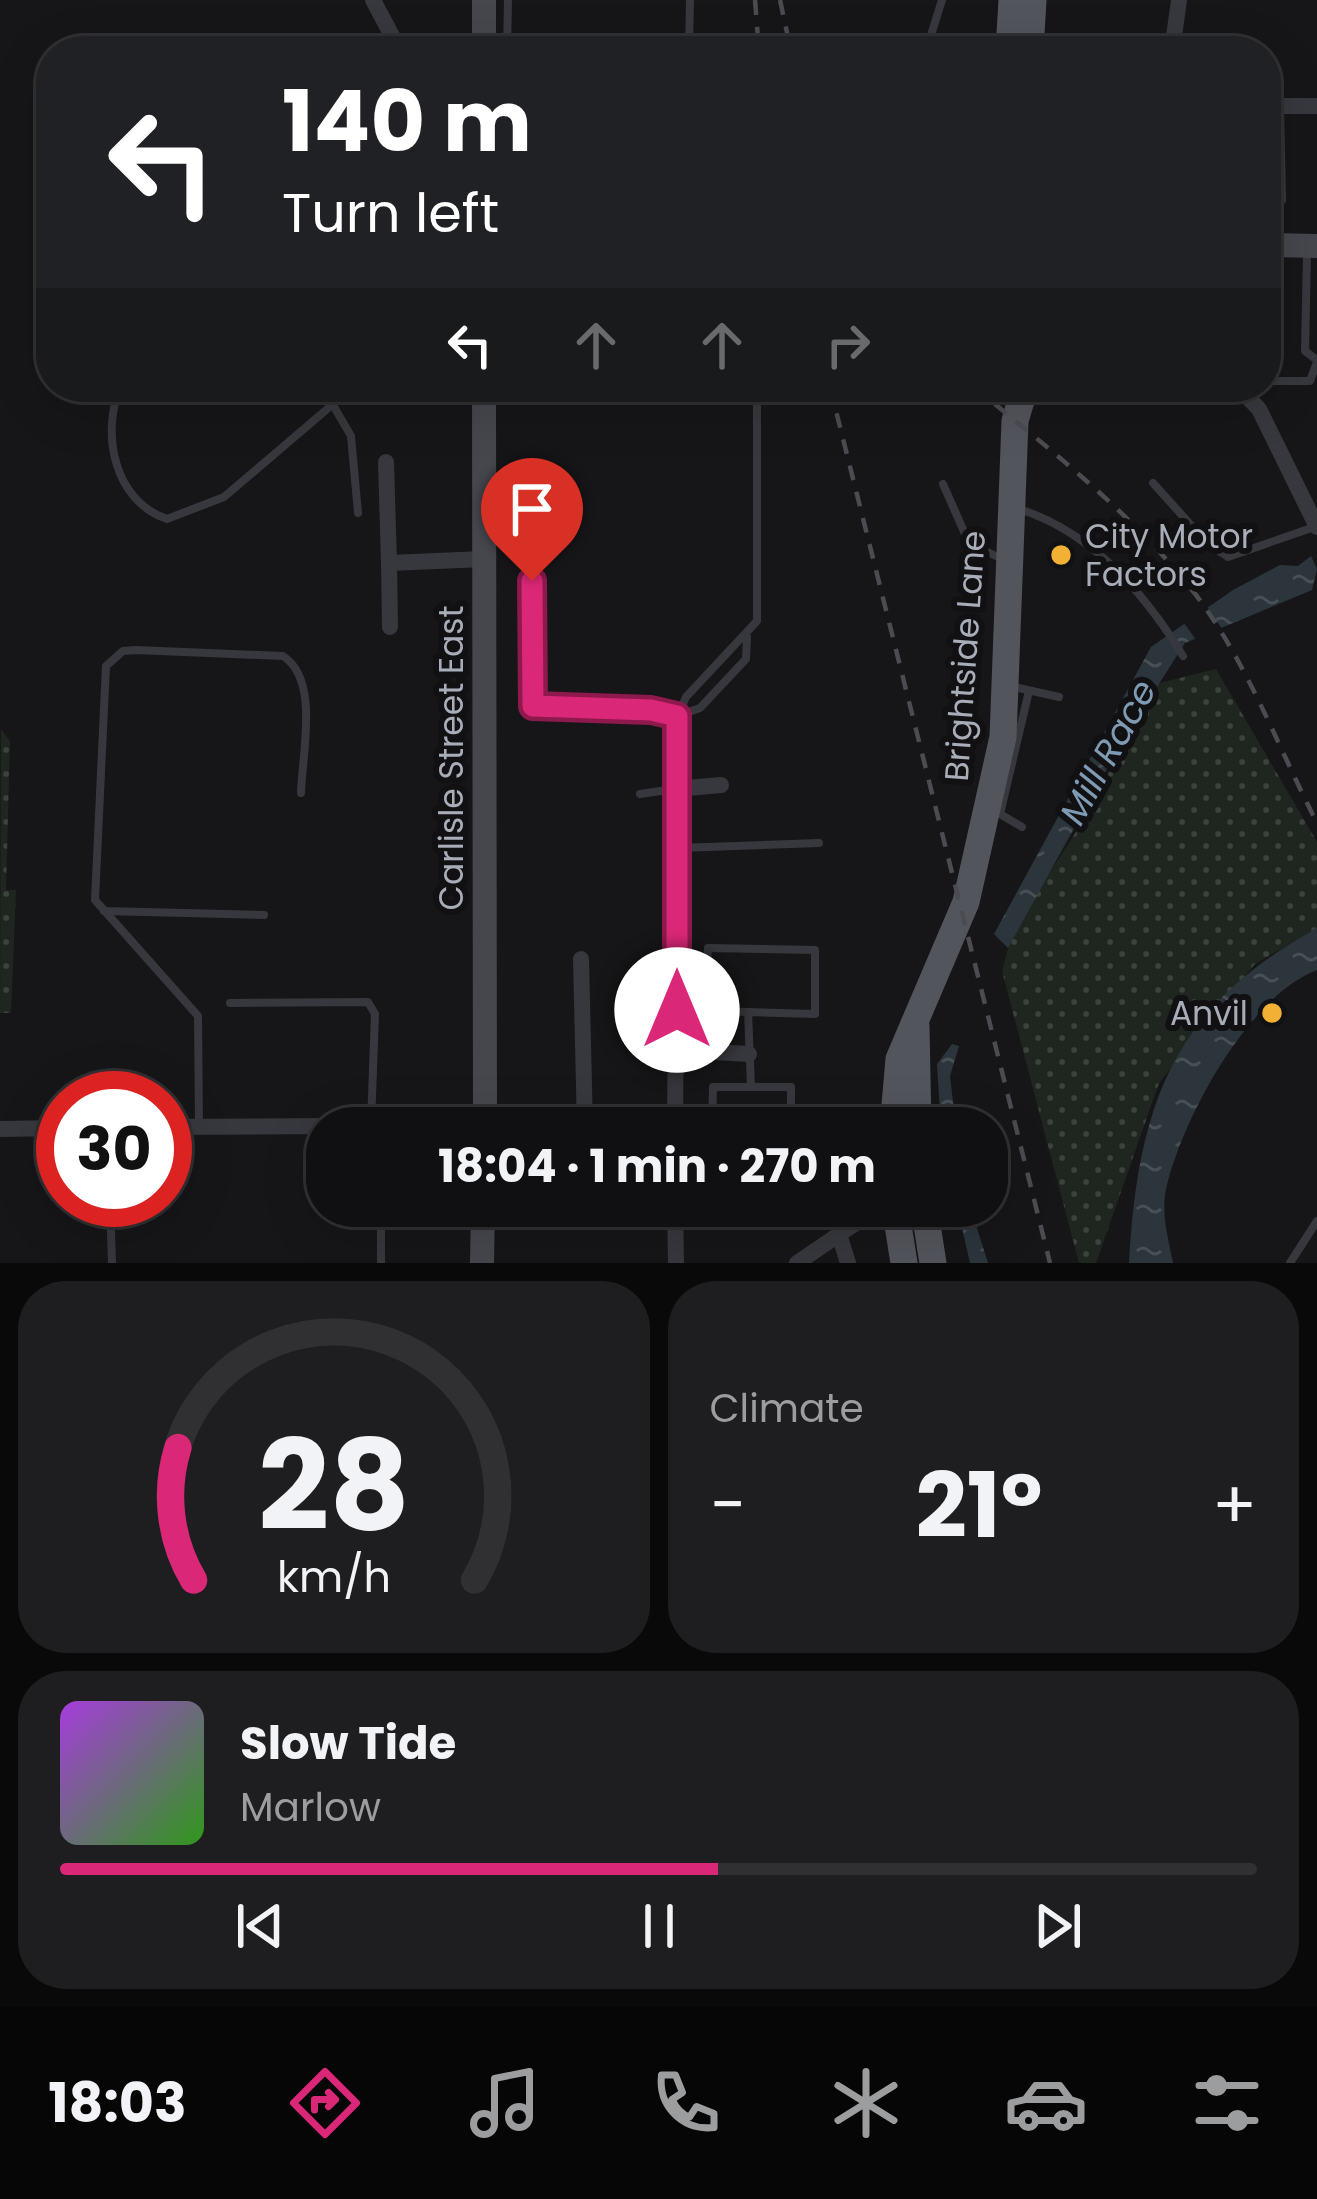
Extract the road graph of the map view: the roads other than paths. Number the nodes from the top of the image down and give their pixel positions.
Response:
1 (373, 0) edge
2 (484, 0) edge
3 (508, 0) edge
4 (689, 0) edge
5 (943, 0) edge
6 (1179, 0) edge
7 (1016, 1) edge
8 (392, 36) edge
9 (484, 36) edge
10 (507, 36) edge
11 (689, 36) edge
12 (931, 36) edge
13 (1011, 36) edge
14 (1026, 36) edge
15 (1174, 36) edge
16 (1281, 106) edge
17 (1317, 106) edge
18 (1281, 190) edge
19 (1282, 200) dead end
20 (1281, 245) edge
21 (1312, 246) edge
22 (1317, 361) edge
23 (1281, 381) edge
24 (116, 402) edge
25 (337, 402) edge
26 (484, 402) edge
27 (757, 402) edge
28 (1018, 402) edge
29 (1253, 402) edge
30 (333, 406) junction
31 (386, 462) dead end
32 (1153, 483) dead end
33 (943, 484) dead end
34 (1011, 506) junction
35 (358, 513) dead end
36 (1317, 526) edge
37 (484, 559) junction
38 (1009, 562) junction
39 (389, 563) junction
40 (532, 581) dead end
41 (390, 627) dead end
42 (747, 637) junction
43 (1183, 656) dead end
44 (1016, 688) junction
45 (1059, 697) dead end
46 (678, 724) junction
47 (721, 785) dead end
48 (676, 789) junction
49 (301, 793) dead end
50 (640, 794) dead end
51 (1022, 827) dead end
52 (819, 843) dead end
53 (677, 848) junction
54 (104, 911) junction
55 (264, 914) dead end
56 (581, 959) dead end
57 (230, 1004) dead end
58 (748, 1012) junction
59 (916, 1026) junction
60 (677, 1050) junction
61 (749, 1054) junction
62 (751, 1087) junction
63 (377, 1107) edge
64 (484, 1107) edge
65 (585, 1107) edge
66 (676, 1107) edge
67 (713, 1107) edge
68 (791, 1107) edge
69 (895, 1107) edge
70 (918, 1107) edge
71 (192, 1127) edge
72 (199, 1127) junction
73 (306, 1127) edge
74 (36, 1128) edge
75 (0, 1129) edge
76 (1317, 1221) edge
77 (111, 1227) edge
78 (381, 1227) edge
79 (483, 1227) edge
80 (675, 1227) edge
81 (853, 1227) edge
82 (914, 1227) edge
83 (840, 1237) junction
84 (112, 1263) edge
85 (381, 1263) edge
86 (482, 1263) edge
87 (676, 1263) edge
88 (797, 1263) edge
89 (848, 1263) edge
90 (904, 1263) edge
91 (1290, 1263) edge

1 - 8 street
2 - 9 main road
3 - 10 lane
4 - 11 lane
5 - 12 lane
6 - 15 street
7 - 13 main road
7 - 14 main road
16 - 17 street
18 - 19 lane
20 - 21 main road
21 - 22 lane
22 - 23 lane
24 - 30 lane
25 - 30 lane
26 - 37 main road, Carlisle Street East
27 - 42 lane
28 - 34 main road, Brightside Lane
29 - 36 street
30 - 35 lane
31 - 39 street
32 - 36 lane
33 - 38 lane
34 - 38 main road, Brightside Lane
34 - 43 lane
37 - 39 street
37 - 64 main road, Carlisle Street East
38 - 44 main road, Brightside Lane
39 - 41 street
40 - 46 lane
42 - 46 lane
42 - 46 lane
44 - 45 lane
44 - 51 lane
44 - 59 main road, Brightside Lane
46 - 48 street
47 - 48 street
48 - 50 lane
48 - 53 street
49 - 54 lane
52 - 53 lane
53 - 60 street
54 - 55 lane
54 - 72 lane
56 - 65 street
57 - 63 lane
58 - 58 lane
58 - 61 lane
59 - 69 main road, Brightside Lane
59 - 70 main road
60 - 61 street
60 - 66 street
61 - 62 lane
62 - 67 lane
62 - 68 lane
71 - 72 street
72 - 73 street
74 - 75 street
76 - 91 lane
77 - 84 lane
78 - 85 lane
79 - 86 main road
80 - 87 street
81 - 83 street
82 - 90 main road
83 - 88 street
83 - 89 street

